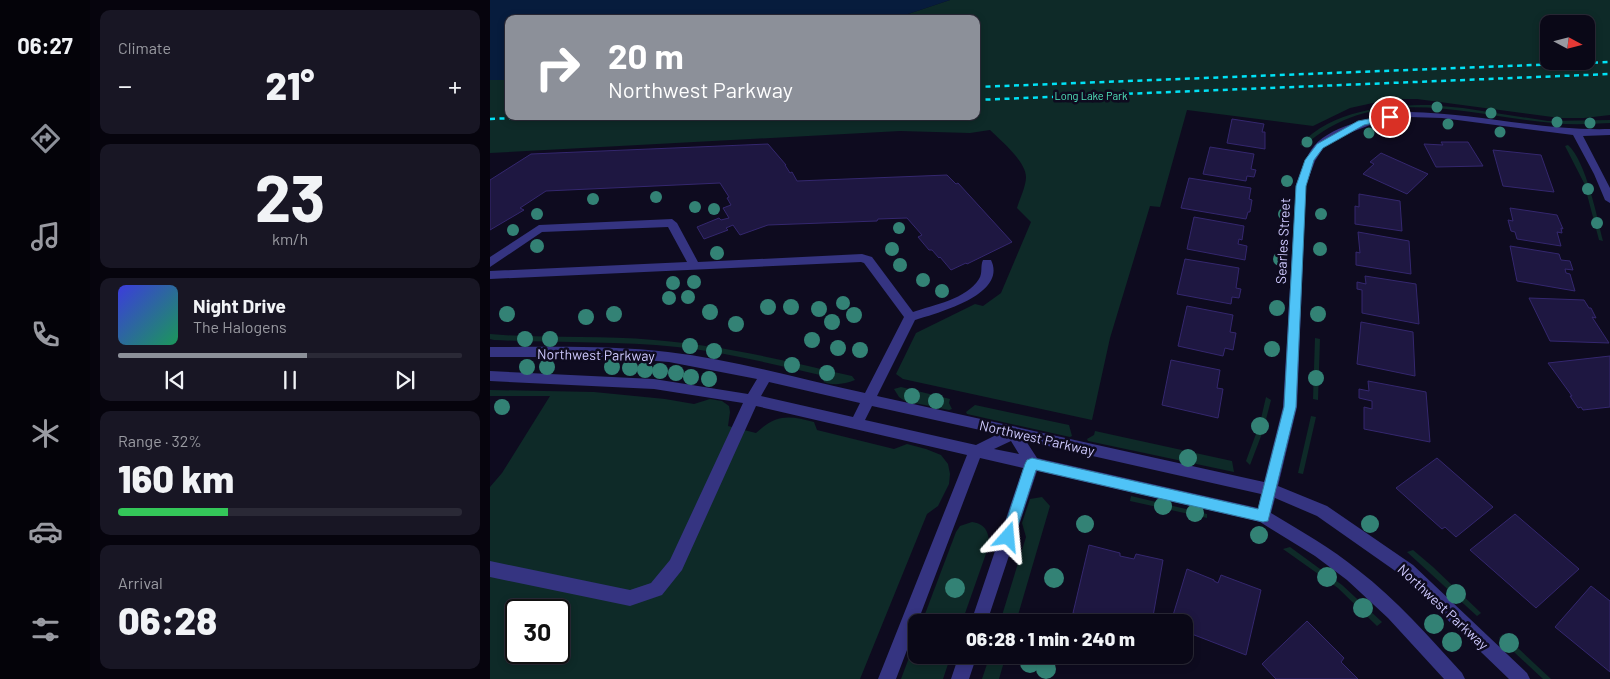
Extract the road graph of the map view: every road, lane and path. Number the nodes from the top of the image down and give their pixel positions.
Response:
1 (1576, 132) junction
2 (1610, 132) edge
3 (1610, 200) edge
4 (490, 263) edge
5 (987, 263) dead end
6 (694, 265) junction
7 (490, 276) edge
8 (910, 317) junction
9 (490, 352) edge
10 (490, 376) edge
11 (766, 376) junction
12 (752, 399) junction
13 (868, 399) junction
14 (856, 423) junction
15 (1014, 433) junction
16 (976, 451) junction
17 (1032, 464) junction
18 (1271, 490) junction
19 (1263, 516) junction
20 (490, 569) edge
21 (982, 614) edge
22 (965, 664) edge
23 (887, 679) edge
24 (960, 679) edge
25 (1456, 679) edge
26 (1522, 679) edge

1 - 2 street, Searles Street
1 - 3 street
1 - 18 street, Searles Street
4 - 6 street
5 - 8 street
6 - 7 street
6 - 8 street
8 - 13 street
9 - 11 street, Northwest Parkway
10 - 12 street, Northwest Parkway
11 - 12 street
11 - 13 street, Northwest Parkway
12 - 14 street, Northwest Parkway
12 - 20 street
13 - 14 street
13 - 15 street, Northwest Parkway
14 - 16 street, Northwest Parkway
15 - 16 street
15 - 17 street
15 - 18 street, Northwest Parkway
16 - 17 street, Northwest Parkway
16 - 23 street
17 - 19 street, Northwest Parkway
17 - 21 street
18 - 19 street, Searles Street
18 - 26 street, Northwest Parkway
19 - 25 street, Northwest Parkway
22 - 24 street

